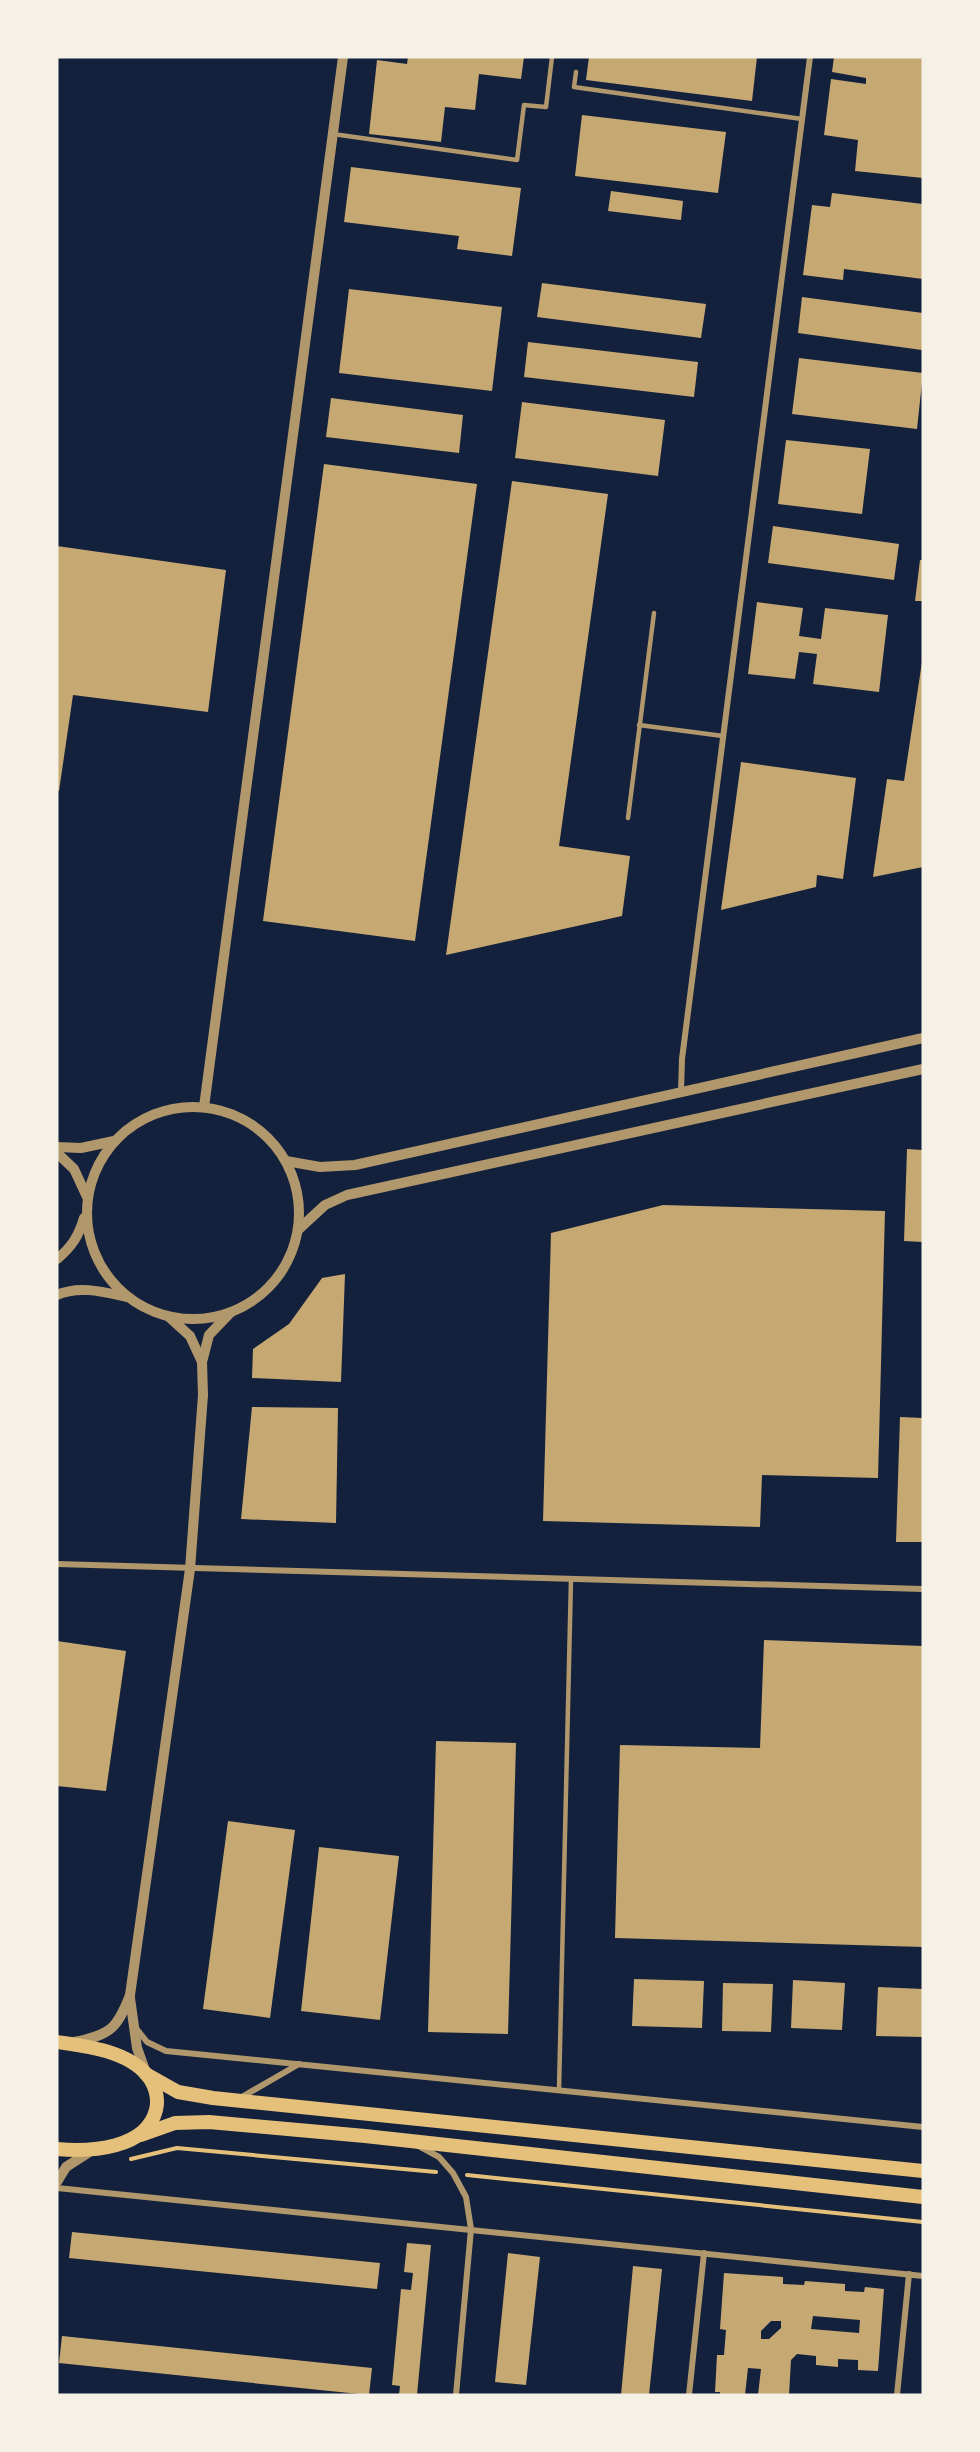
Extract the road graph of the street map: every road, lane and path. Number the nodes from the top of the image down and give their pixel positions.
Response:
1 (343, 57) edge
2 (552, 57) edge
3 (810, 57) edge
4 (576, 72) dead end
5 (802, 119) junction
6 (333, 134) junction
7 (654, 613) dead end
8 (639, 725) junction
9 (723, 736) junction
10 (628, 818) dead end
11 (923, 1038) edge
12 (923, 1069) edge
13 (681, 1092) junction
14 (204, 1107) junction
15 (114, 1141) junction
16 (57, 1147) edge
17 (57, 1153) edge
18 (286, 1161) junction
19 (87, 1203) junction
20 (299, 1229) junction
21 (57, 1259) edge
22 (57, 1295) edge
23 (128, 1297) junction
24 (231, 1312) junction
25 (168, 1316) junction
26 (202, 1362) junction
27 (57, 1564) edge
28 (190, 1569) junction
29 (571, 1579) junction
30 (923, 1589) edge
31 (130, 1995) junction
32 (134, 2025) junction
33 (62, 2043) edge
34 (299, 2064) junction
35 (146, 2074) junction
36 (559, 2089) junction
37 (235, 2101) junction
38 (923, 2127) edge
39 (141, 2135) junction
40 (411, 2142) junction
41 (96, 2148) junction
42 (57, 2149) edge
43 (124, 2161) dead end
44 (923, 2171) edge
45 (453, 2173) junction
46 (57, 2182) edge
47 (57, 2187) edge
48 (923, 2197) edge
49 (923, 2222) edge
50 (471, 2229) junction
51 (704, 2253) junction
52 (909, 2274) junction
53 (923, 2276) edge
54 (456, 2395) edge
55 (689, 2395) edge
56 (897, 2395) edge

1 - 6 street
2 - 6 lane
3 - 5 street
4 - 5 lane
5 - 9 street
6 - 14 street
7 - 8 lane
8 - 9 lane
8 - 10 lane
9 - 13 street
11 - 13 street
12 - 20 street
13 - 18 street
14 - 15 street
14 - 18 street
15 - 16 street
15 - 19 street
17 - 19 street
18 - 20 street
19 - 21 street
19 - 23 street
20 - 24 street
22 - 23 street
23 - 25 street
24 - 25 street
24 - 26 street
25 - 26 street
26 - 28 street
27 - 28 street
28 - 29 street
28 - 31 street
29 - 30 street
29 - 36 lane
31 - 32 street
31 - 33 street
32 - 34 street
32 - 35 street
33 - 35 main road
34 - 36 street
34 - 37 street
35 - 37 main road
35 - 39 main road
36 - 38 street
37 - 44 main road
39 - 40 main road
39 - 41 main road
40 - 45 street
40 - 48 main road
41 - 42 main road
41 - 46 street
43 - 45 path
45 - 49 path
45 - 50 street
47 - 50 street
50 - 51 street
50 - 54 street
51 - 52 street
51 - 55 street
52 - 53 street
52 - 56 street

